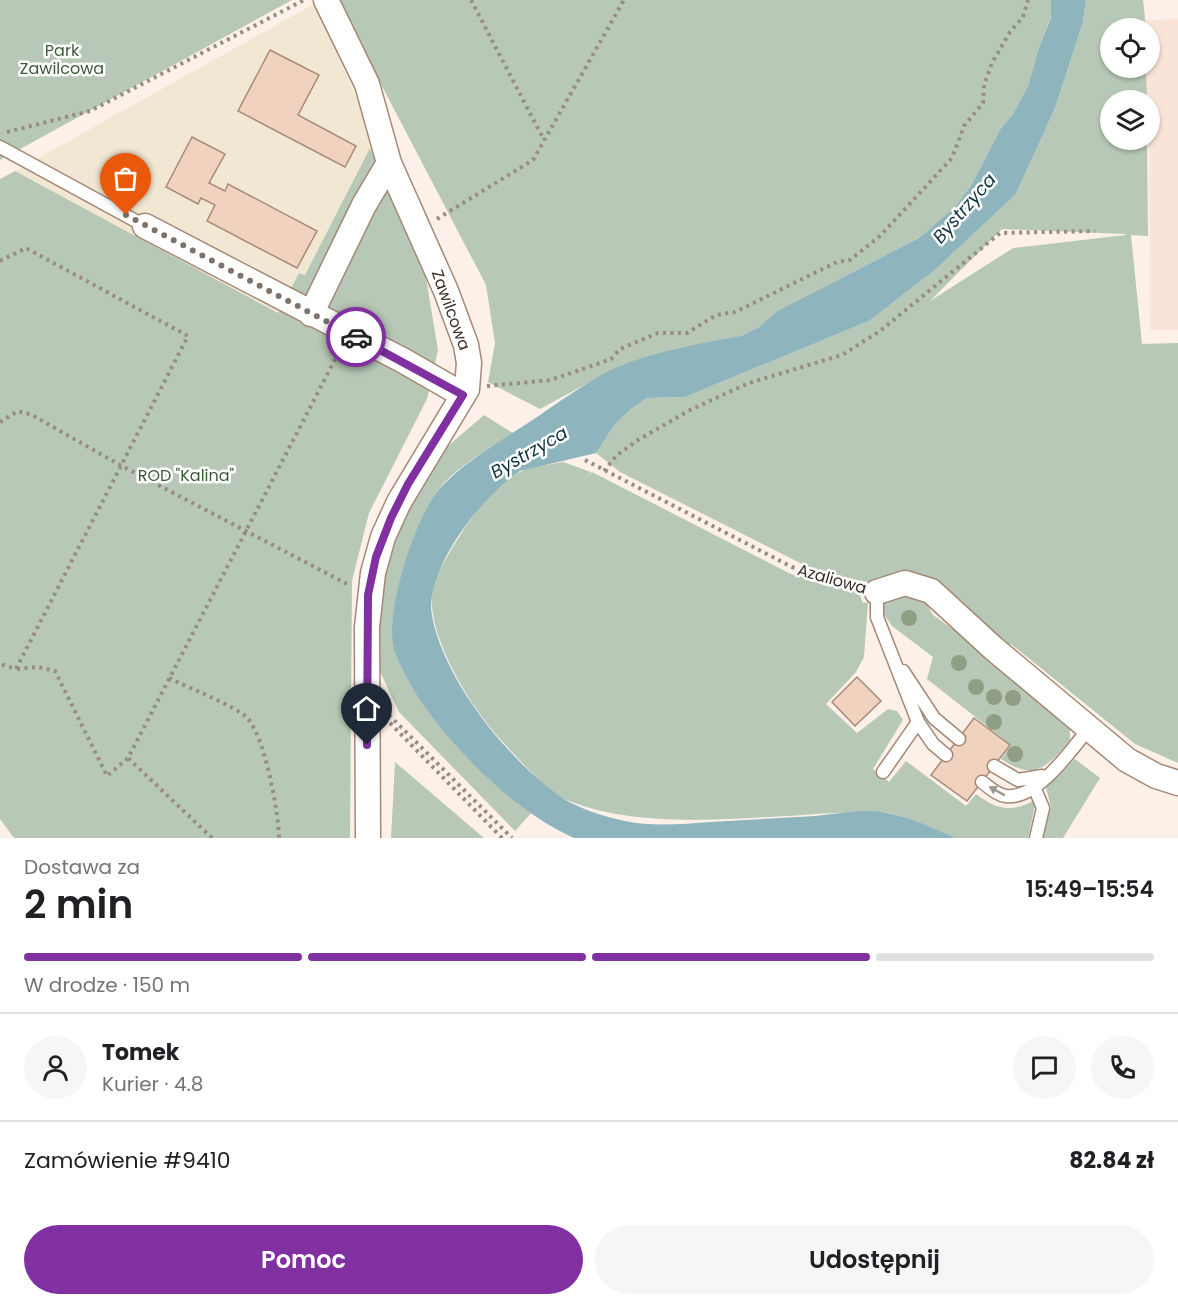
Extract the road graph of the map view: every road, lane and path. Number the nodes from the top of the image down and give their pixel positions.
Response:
1 (304, 0) edge
2 (326, 0) edge
3 (471, 0) edge
4 (631, 0) edge
5 (1028, 0) edge
6 (623, 2) edge
7 (0, 134) edge
8 (545, 141) junction
9 (0, 147) edge
10 (389, 163) junction
11 (145, 226) joint
12 (418, 231) junction
13 (1095, 231) dead end
14 (0, 261) edge
15 (311, 314) junction
16 (349, 333) junction
17 (465, 392) junction
18 (0, 422) edge
19 (585, 460) dead end
20 (120, 465) junction
21 (604, 471) junction
22 (244, 530) junction
23 (877, 592) junction
24 (368, 595) junction
25 (889, 648) junction
26 (0, 664) edge
27 (16, 669) junction
28 (169, 678) junction
29 (367, 712) junction
30 (918, 722) junction
31 (1089, 728) junction
32 (959, 739) dead end
33 (946, 755) dead end
34 (128, 758) junction
35 (994, 766) dead end
36 (883, 772) dead end
37 (1049, 774) junction
38 (982, 782) dead end
39 (1178, 783) edge
40 (1034, 787) junction
41 (212, 838) edge
42 (279, 838) edge
43 (368, 838) edge
44 (502, 838) edge
45 (512, 838) edge
46 (1036, 838) edge

1 - 7 path
2 - 10 street, Zawilcowa
3 - 8 path
4 - 6 path
5 - 17 path
6 - 8 path
8 - 12 path
9 - 11 lane
10 - 12 street, Zawilcowa
10 - 15 street
11 - 15 street
12 - 17 street, Zawilcowa
13 - 21 path
14 - 20 path
15 - 16 street
16 - 17 street
16 - 22 path
17 - 24 street, Zawilcowa
18 - 20 path
19 - 21 path, Azaliowa
20 - 22 path
20 - 27 path
21 - 23 path, Azaliowa
22 - 24 path
22 - 28 path
23 - 25 lane
23 - 31 street, Azaliowa
24 - 29 street, Zawilcowa
25 - 30 lane
25 - 32 lane
26 - 27 path
27 - 34 path
28 - 34 path
28 - 42 path
29 - 43 street, Zawilcowa
29 - 44 path
29 - 45 path
30 - 33 lane
30 - 36 lane
31 - 37 lane
31 - 39 street, Azaliowa
34 - 41 path
35 - 37 lane
37 - 40 lane
40 -> 38 lane
40 - 46 lane

